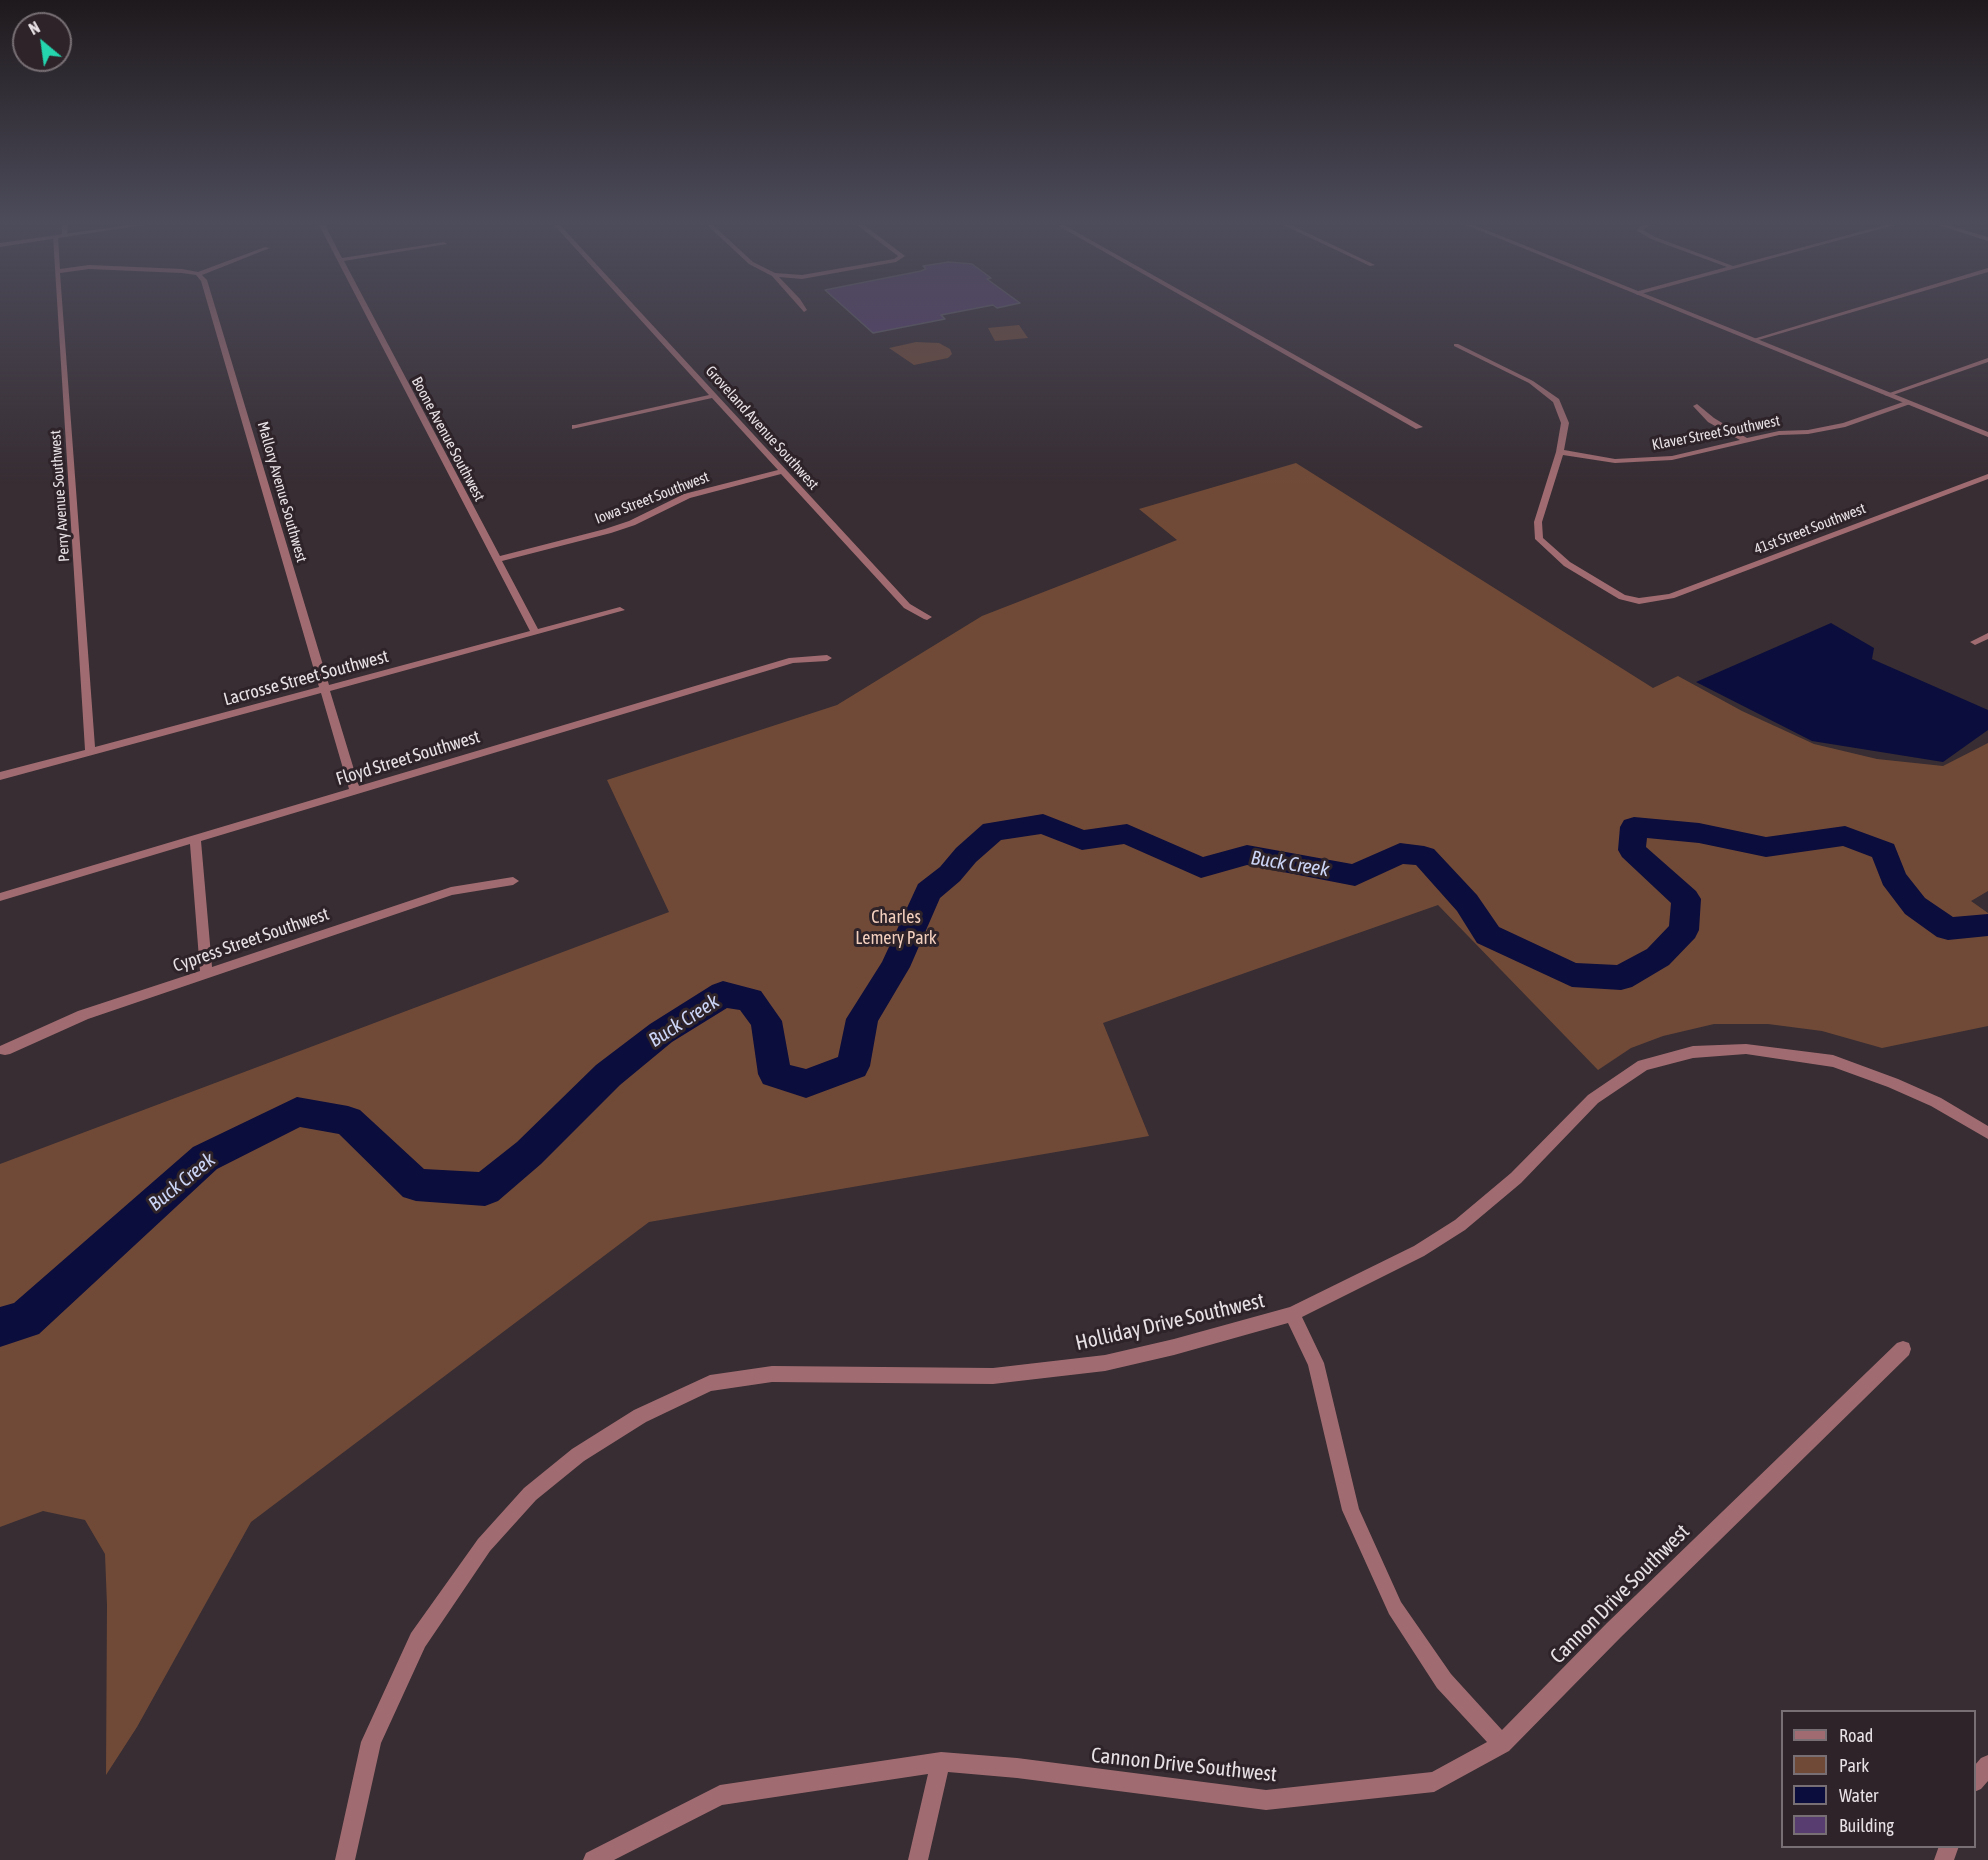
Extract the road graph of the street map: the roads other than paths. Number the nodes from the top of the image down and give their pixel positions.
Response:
1 (62, 312) edge
2 (213, 312) edge
3 (367, 312) edge
4 (637, 312) edge
5 (1214, 312) edge
6 (1683, 312) edge
7 (1848, 312) edge
8 (1753, 340) junction
9 (1456, 345) dead end
10 (1988, 360) edge
11 (1888, 395) junction
12 (714, 396) junction
13 (1909, 403) junction
14 (1697, 405) dead end
15 (575, 428) dead end
16 (1419, 428) dead end
17 (1988, 435) edge
18 (1745, 440) junction
19 (1560, 452) junction
20 (782, 471) junction
21 (1988, 476) edge
22 (496, 560) junction
23 (620, 610) dead end
24 (927, 617) dead end
25 (535, 632) junction
26 (1988, 636) edge
27 (1975, 642) dead end
28 (827, 658) dead end
29 (325, 690) junction
30 (90, 752) junction
31 (0, 776) edge
32 (355, 791) junction
33 (195, 840) junction
34 (513, 880) dead end
35 (0, 897) edge
36 (206, 974) junction
37 (5, 1050) dead end
38 (1988, 1134) edge
39 (1292, 1314) junction
40 (1903, 1349) dead end
41 (1502, 1744) junction
42 (940, 1762) junction
43 (1988, 1765) edge
44 (1976, 1780) edge
45 (345, 1860) edge
46 (593, 1860) edge
47 (918, 1860) edge

1 - 30 street, Perry Avenue Southwest
2 - 29 street, Mallory Avenue Southwest
3 - 22 street, Boone Avenue Southwest
4 - 12 street, Groveland Avenue Southwest
5 - 16 street
6 - 8 street
7 - 8 street
8 - 11 street
9 - 19 street
10 - 11 street
11 - 13 street
12 - 15 street
12 - 20 street, Groveland Avenue Southwest
13 - 17 street
13 - 18 street, Klaver Street Southwest
14 - 18 street
18 - 19 street, Klaver Street Southwest
19 - 21 street, 41st Street Southwest
20 - 22 street, Iowa Street Southwest
20 - 24 street, Groveland Avenue Southwest
22 - 25 street, Boone Avenue Southwest
23 - 25 street, Lacrosse Street Southwest
25 - 29 street, Lacrosse Street Southwest
26 - 27 street
28 - 32 street, Floyd Street Southwest
29 - 30 street, Lacrosse Street Southwest
29 - 32 street, Mallory Avenue Southwest
30 - 31 street, Lacrosse Street Southwest
32 - 33 street, Floyd Street Southwest
33 - 35 street, Floyd Street Southwest
33 - 36 street
34 - 36 street, Cypress Street Southwest
36 - 37 street, Cypress Street Southwest
38 - 39 street, Holliday Drive Southwest
39 - 41 street
39 - 45 street, Holliday Drive Southwest
40 - 41 street, Cannon Drive Southwest
41 - 42 street, Cannon Drive Southwest
42 - 46 street, Cannon Drive Southwest
42 - 47 street
43 - 44 street

